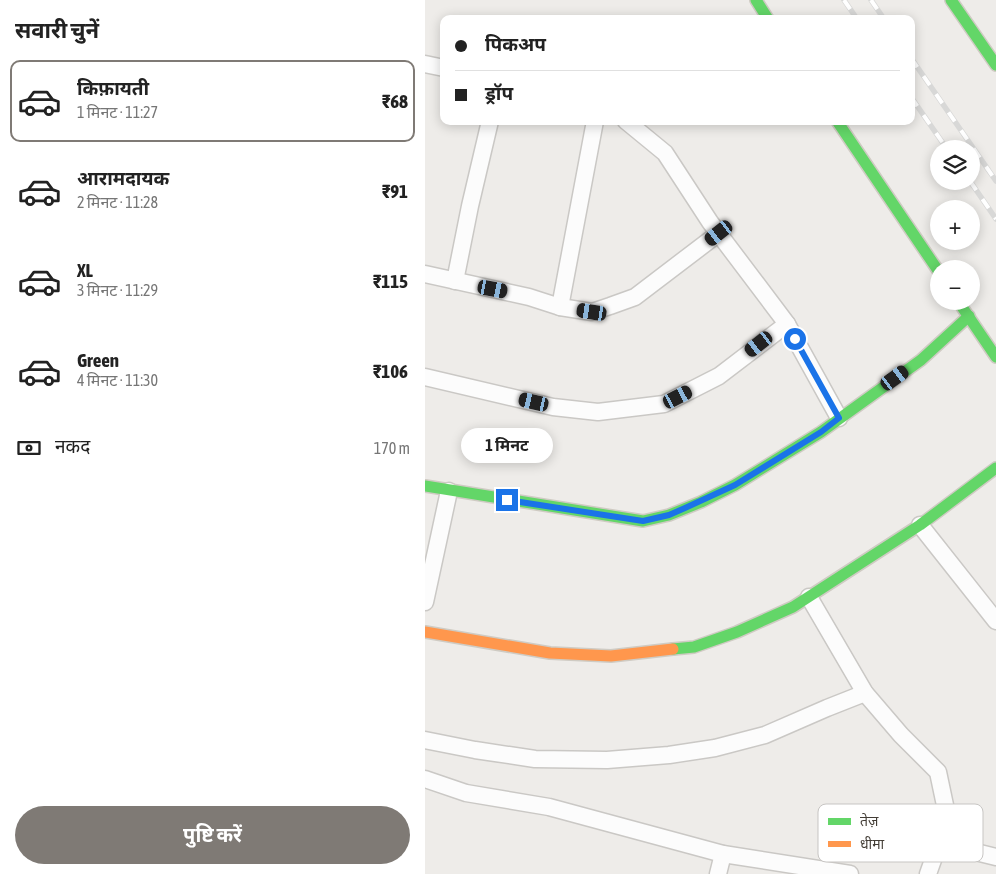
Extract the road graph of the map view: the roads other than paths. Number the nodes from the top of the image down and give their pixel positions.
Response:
1 (756, 0) edge
2 (951, 0) edge
3 (765, 15) edge
4 (425, 64) edge
5 (996, 64) edge
6 (440, 67) edge
7 (490, 125) edge
8 (594, 125) edge
9 (631, 125) edge
10 (840, 125) edge
11 (719, 233) junction
12 (931, 260) edge
13 (425, 274) edge
14 (455, 281) junction
15 (560, 307) junction
16 (965, 310) edge
17 (969, 316) junction
18 (787, 324) junction
19 (996, 357) edge
20 (425, 377) edge
21 (839, 418) junction
22 (996, 468) edge
23 (425, 486) edge
24 (449, 491) junction
25 (920, 525) junction
26 (809, 597) junction
27 (425, 602) edge
28 (996, 621) edge
29 (425, 632) edge
30 (865, 693) junction
31 (425, 740) edge
32 (425, 779) edge
33 (945, 804) edge
34 (723, 854) junction
35 (983, 854) edge
36 (996, 857) edge
37 (932, 862) edge
38 (825, 872) edge
39 (718, 874) edge
40 (849, 874) edge
41 (928, 874) edge

1 - 3 street
2 - 5 street
4 - 6 street
7 - 14 street
8 - 15 street
9 - 11 street
10 - 12 street
11 - 15 street
11 - 18 street
13 - 14 street
14 - 15 street
16 - 17 street
17 - 19 street
17 - 21 street
18 - 20 street
18 - 21 street
21 - 24 street
22 - 25 street
23 - 24 street
24 - 27 street
25 - 26 street
25 - 28 street
26 - 29 street
26 - 30 street
30 - 31 street
30 - 33 street
32 - 34 street
34 - 38 street
34 - 39 street
35 - 36 street
37 - 41 street
38 - 40 street

